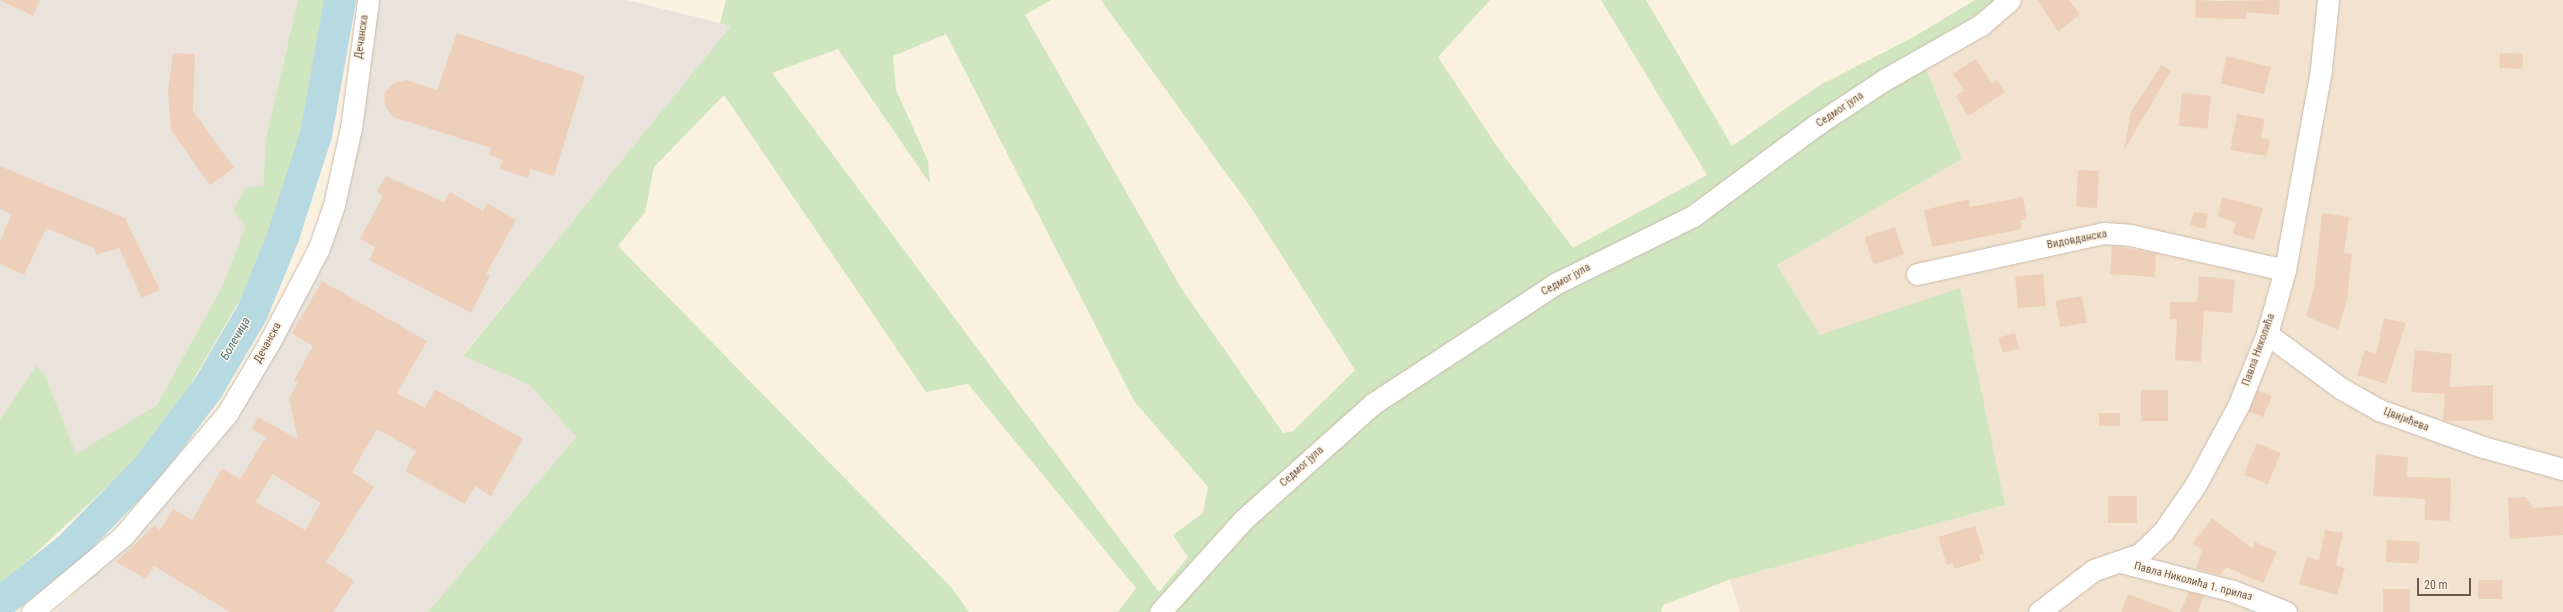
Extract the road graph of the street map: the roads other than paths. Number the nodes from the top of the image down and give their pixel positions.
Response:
1 (368, 0) edge
2 (2010, 0) edge
3 (2328, 0) edge
4 (2285, 270) junction
5 (1917, 274) dead end
6 (2267, 334) junction
7 (2563, 469) edge
8 (2121, 562) junction
9 (2261, 606) edge
10 (32, 612) edge
11 (1160, 612) edge
12 (2039, 612) edge
13 (2286, 612) edge

1 - 10 street, Дечанска
2 - 11 street, Седмог јула
3 - 4 street, Павла Николића
4 - 5 street, Видовданска
4 - 6 street, Павла Николића
6 - 7 street, Цвијићева
6 - 8 street, Павла Николића
8 - 9 street, Павла Николића 1. прилаз
8 - 12 street, Павла Николића
9 - 13 street, Павла Николића 1. прилаз

